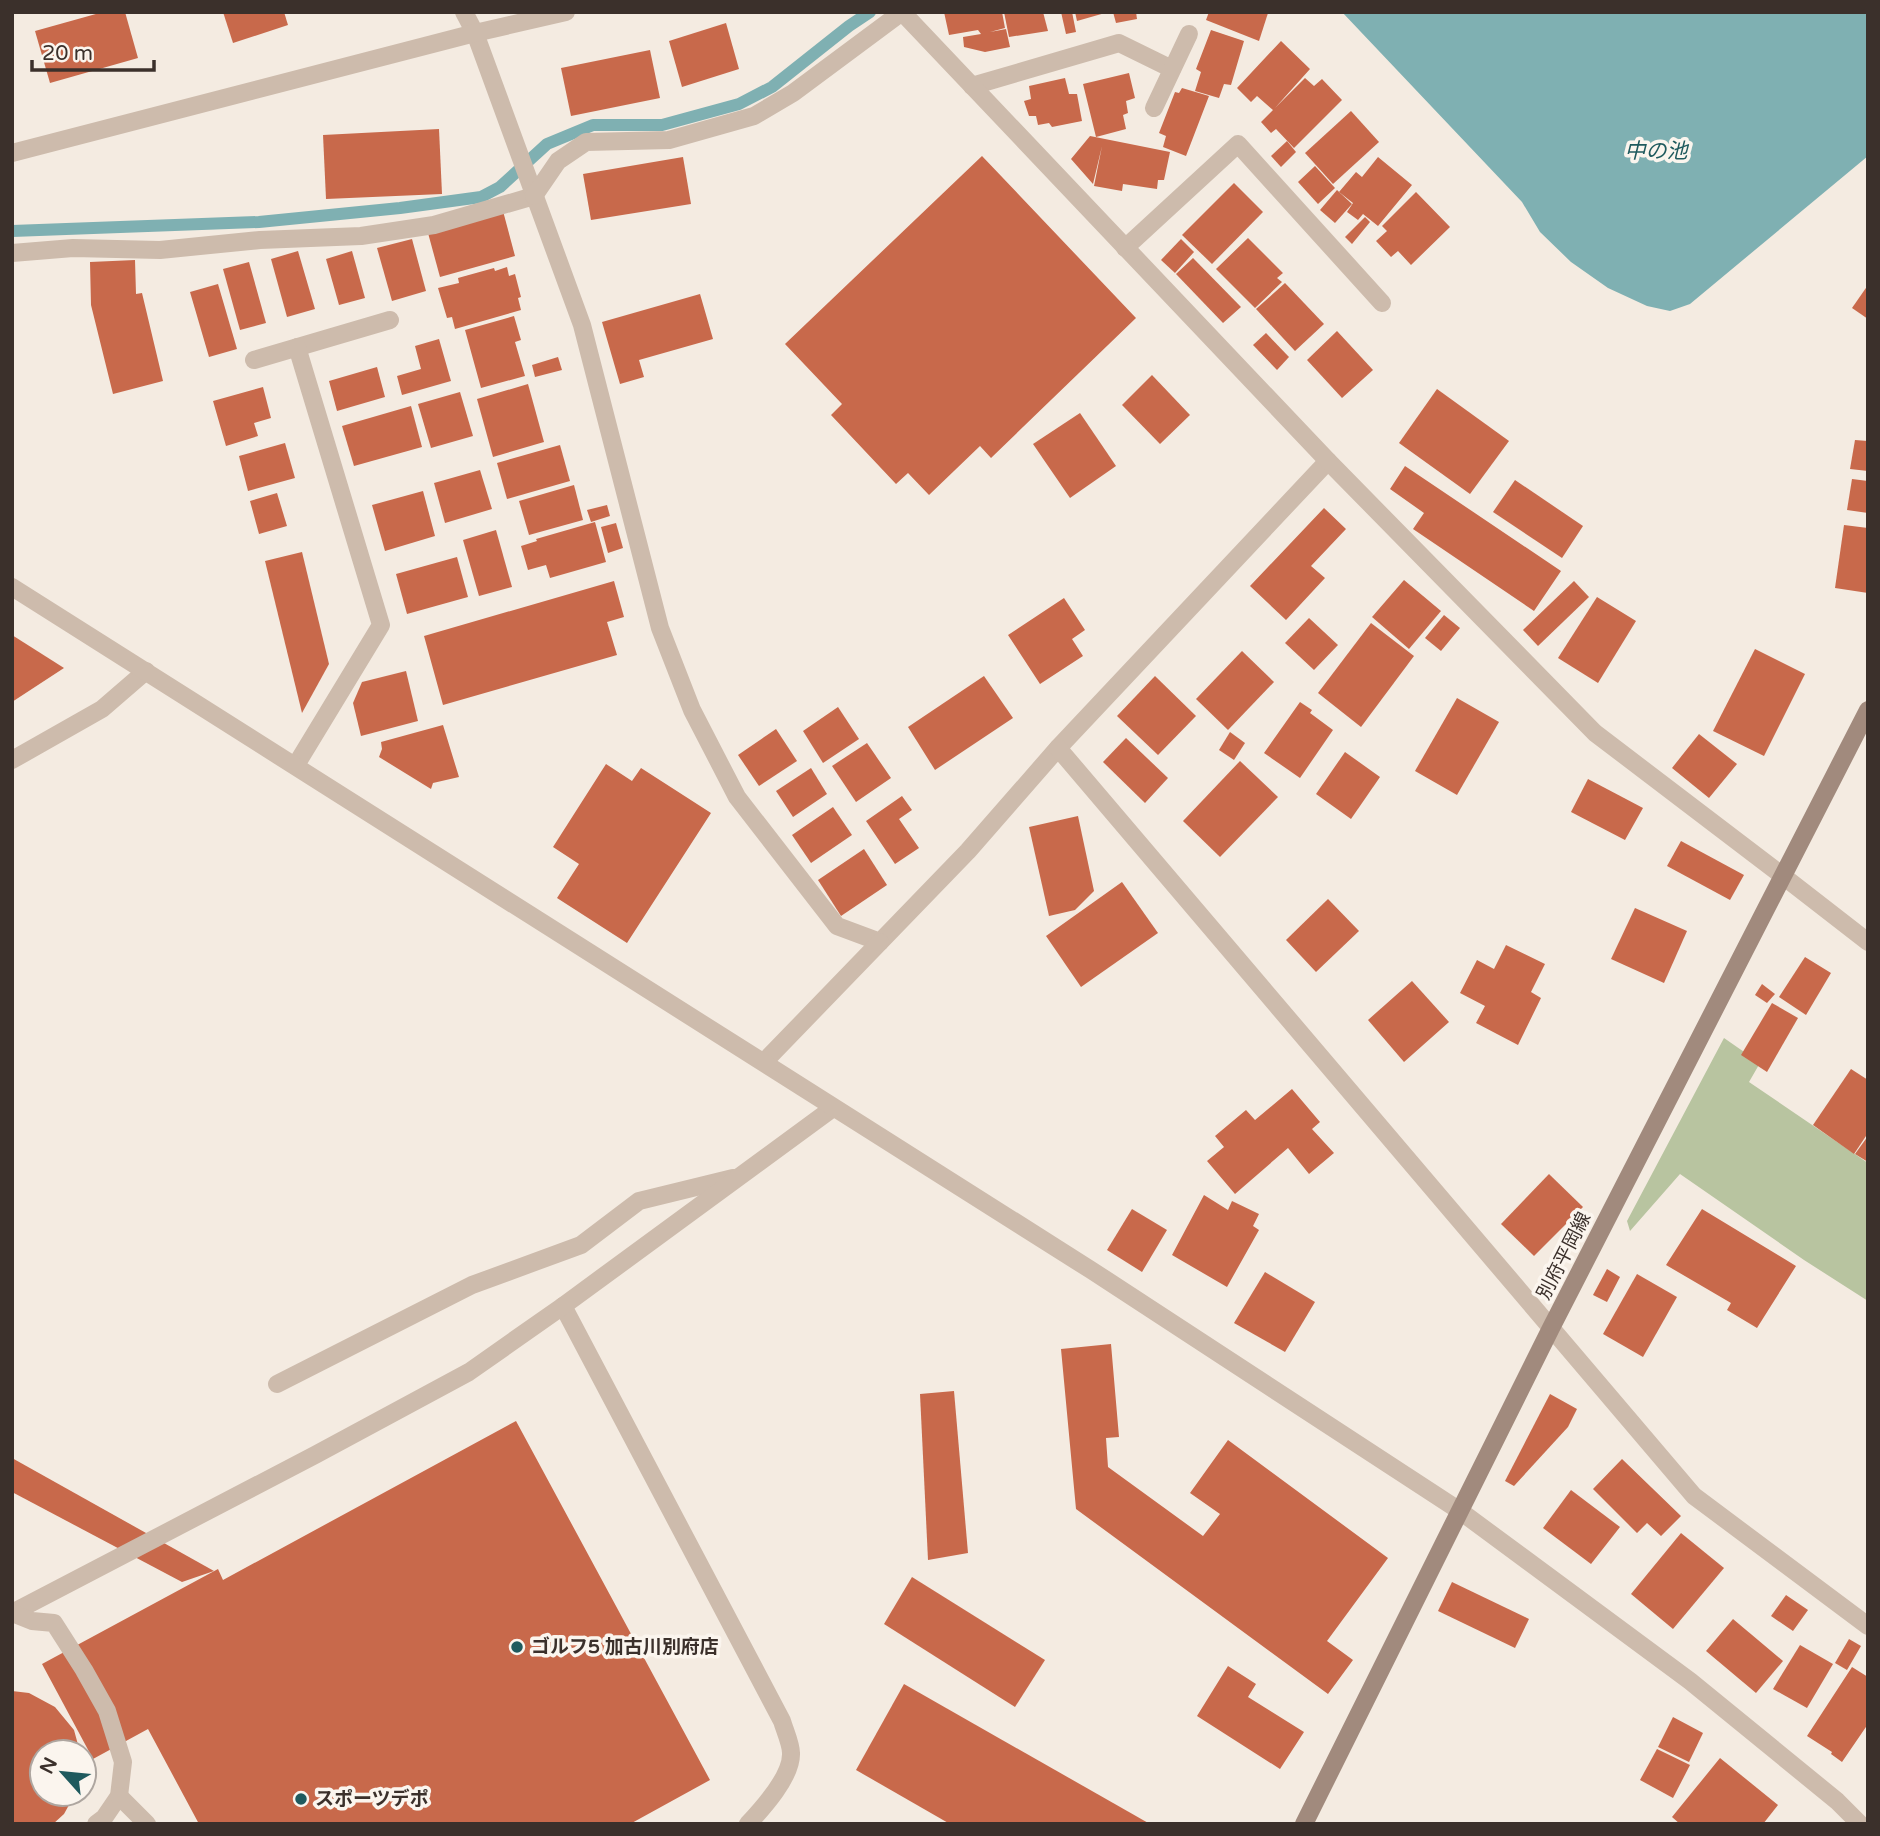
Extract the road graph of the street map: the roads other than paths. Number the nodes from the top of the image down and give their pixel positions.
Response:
1 (464, 12) edge
2 (566, 12) edge
3 (902, 12) edge
4 (475, 33) junction
5 (1189, 33) dead end
6 (1172, 69) junction
7 (972, 86) junction
8 (1154, 108) dead end
9 (12, 153) edge
10 (534, 196) junction
11 (1125, 248) junction
12 (12, 253) edge
13 (1382, 303) dead end
14 (390, 320) dead end
15 (297, 347) junction
16 (254, 360) dead end
17 (1328, 461) junction
18 (12, 587) edge
19 (146, 671) junction
20 (1868, 710) edge
21 (1058, 748) junction
22 (12, 760) edge
23 (296, 765) junction
24 (1783, 876) junction
25 (880, 942) junction
26 (1868, 942) edge
27 (764, 1062) junction
28 (833, 1108) junction
29 (741, 1176) junction
30 (563, 1306) junction
31 (1551, 1328) junction
32 (277, 1384) dead end
33 (1460, 1511) junction
34 (1868, 1626) edge
35 (119, 1796) junction
36 (96, 1824) edge
37 (147, 1824) edge
38 (748, 1824) edge
39 (1304, 1824) edge
40 (1860, 1824) edge

1 - 4 street
2 - 4 street
3 - 7 street
3 - 10 street
4 - 9 street
4 - 10 street
5 - 6 street
6 - 7 street
6 - 8 street
7 - 11 street
10 - 12 street
10 - 25 street
11 - 13 street
11 - 17 street
14 - 15 street
15 - 16 street
15 - 23 street
17 - 21 street
17 - 24 street
18 - 19 street
19 - 22 street
19 - 23 street
20 - 24 main road, 別府平岡線
21 - 25 street
21 - 31 street
23 - 27 street
24 - 26 street
24 - 31 main road, 別府平岡線
25 - 27 street
27 - 28 street
28 - 29 street
28 - 33 street
29 - 30 street
29 - 32 street
30 - 35 street
30 - 38 street
31 - 33 main road, 別府平岡線
31 - 34 street
33 - 39 main road, 別府平岡線
33 - 40 street
35 - 36 street
35 - 37 street

